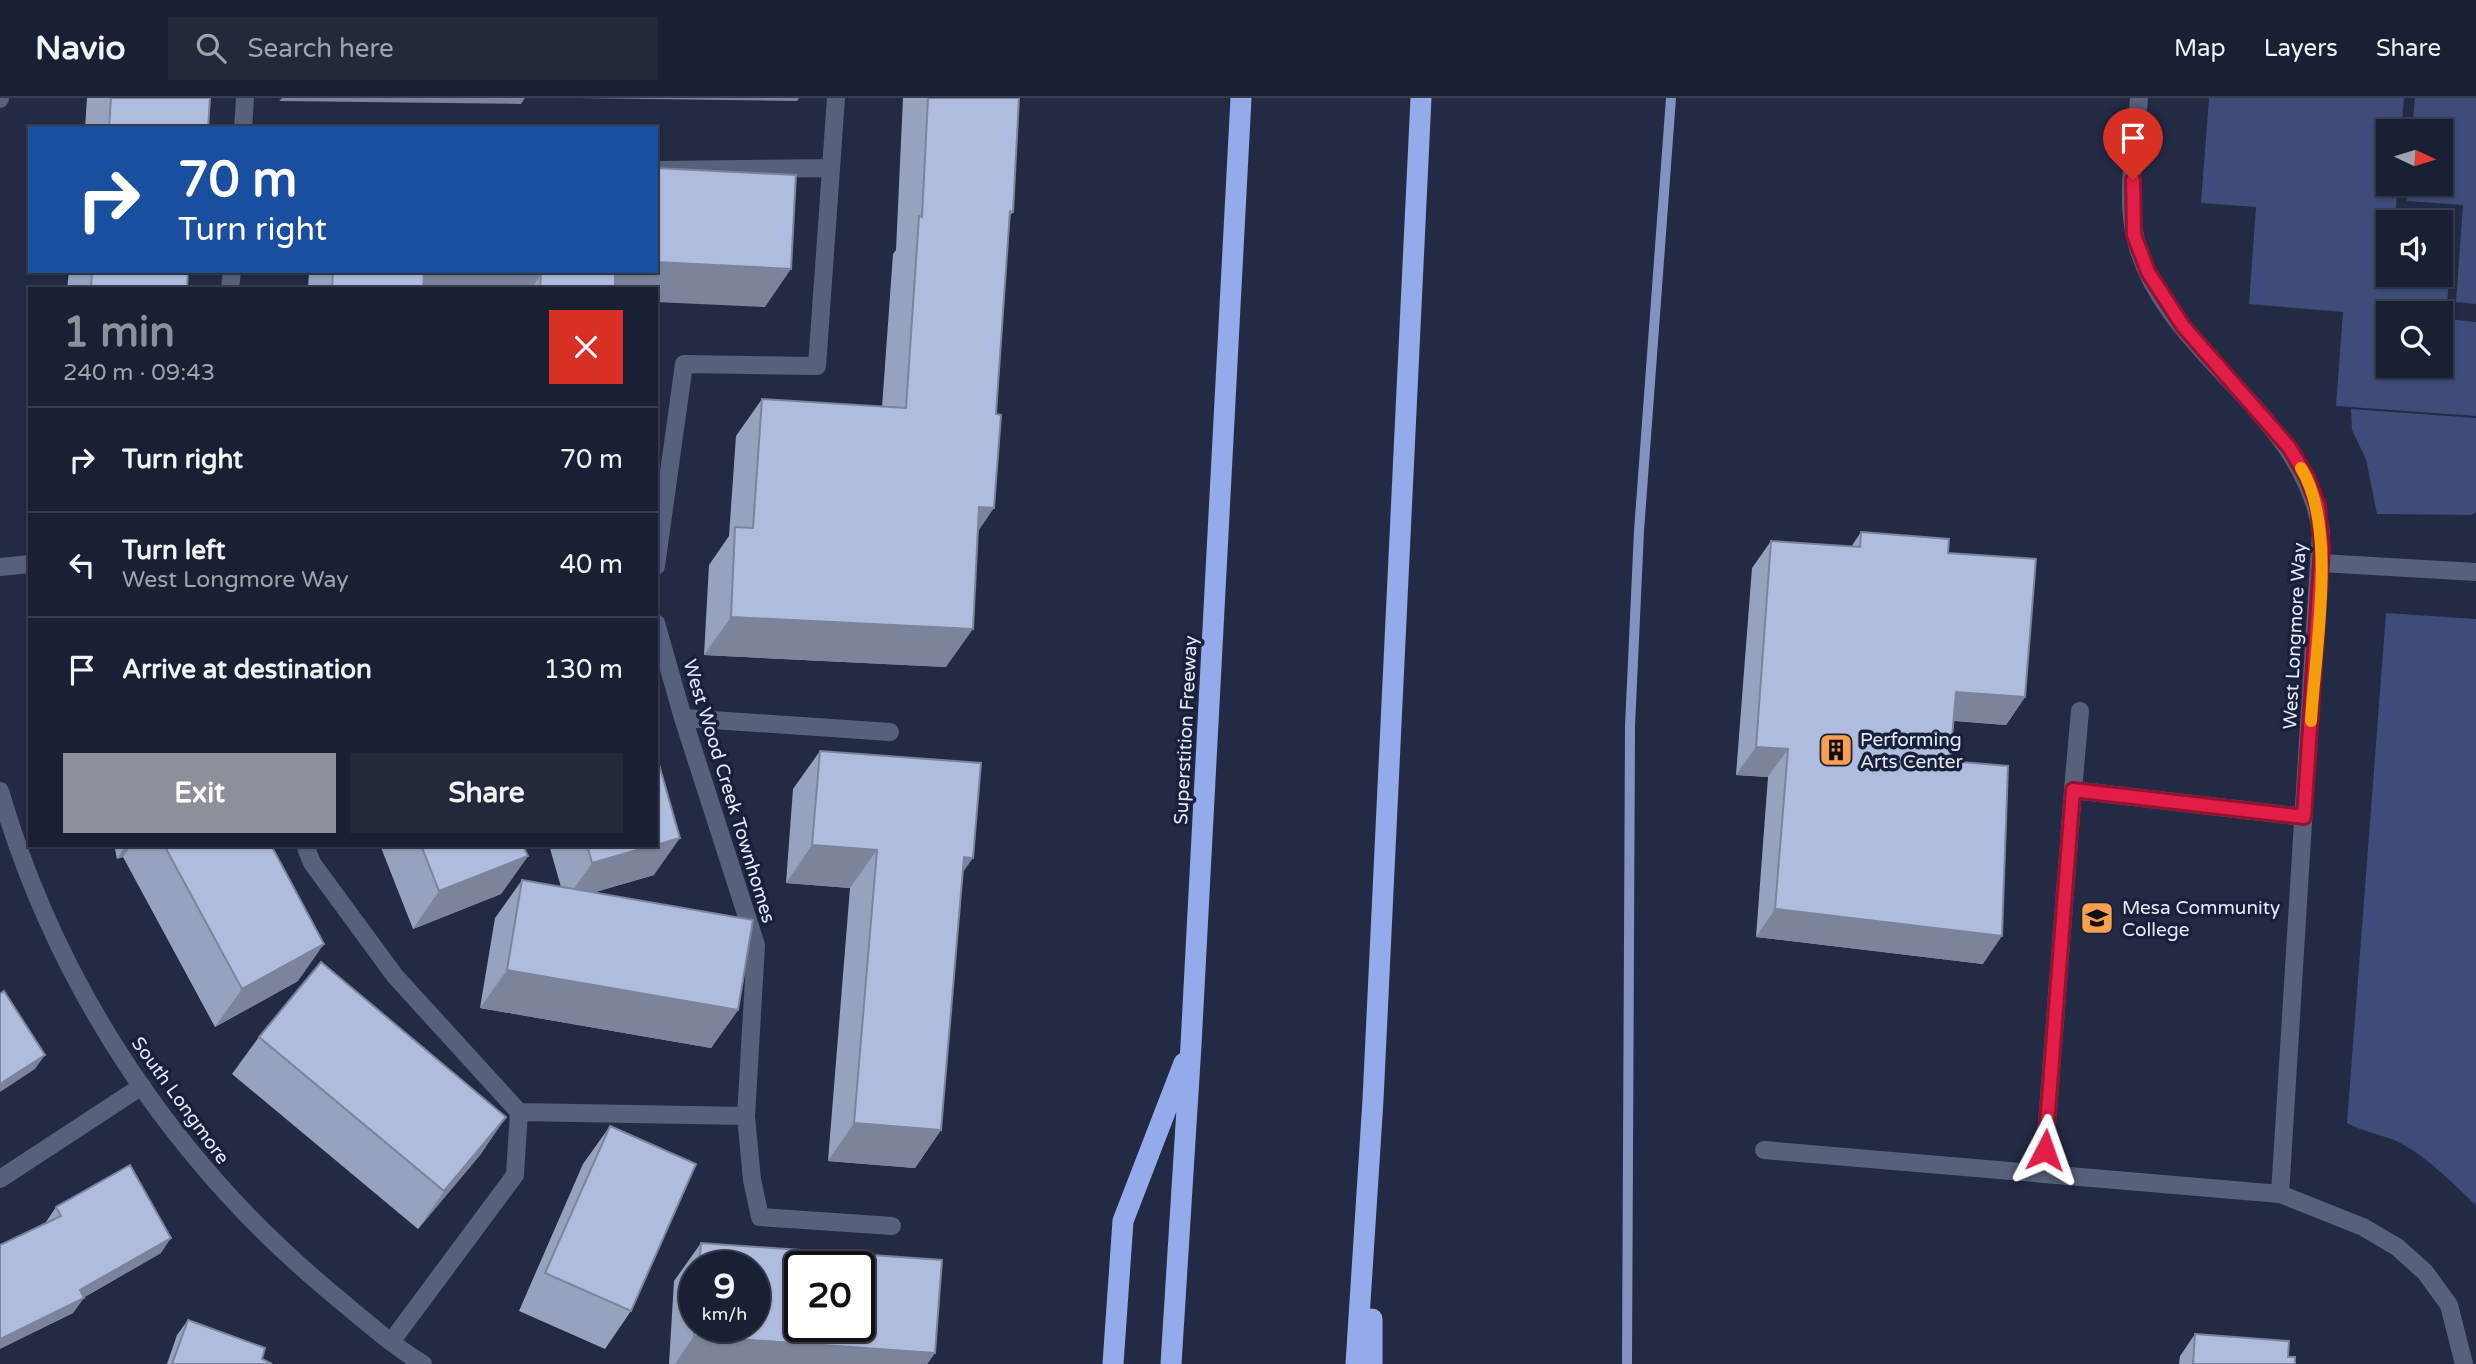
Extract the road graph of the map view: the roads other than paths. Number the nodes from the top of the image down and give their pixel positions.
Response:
1 (245, 98) edge
2 (835, 98) edge
3 (2139, 98) edge
4 (1421, 103) edge
5 (1241, 104) edge
6 (243, 126) edge
7 (830, 169) junction
8 (658, 170) edge
9 (658, 552) edge
10 (2321, 563) junction
11 (28, 564) edge
12 (0, 567) edge
13 (2476, 572) edge
14 (658, 630) edge
15 (2080, 711) dead end
16 (683, 718) junction
17 (890, 732) dead end
18 (2073, 790) junction
19 (0, 791) edge
20 (2304, 817) junction
21 (306, 847) edge
22 (1191, 1045) junction
23 (142, 1086) junction
24 (1373, 1100) junction
25 (519, 1112) junction
26 (746, 1116) junction
27 (1764, 1150) dead end
28 (2043, 1174) junction
29 (0, 1179) edge
30 (2280, 1194) junction
31 (892, 1226) dead end
32 (391, 1342) junction
33 (2466, 1362) edge
34 (424, 1364) edge
35 (1113, 1364) edge
36 (1171, 1364) edge
37 (1356, 1364) edge
38 (1372, 1364) edge

1 - 6 street
2 - 7 street
3 - 10 street, West Longmore Way
4 - 24 highway
5 - 22 highway, Superstition Freeway
7 - 8 street
7 - 9 street
10 - 13 street
10 - 20 street, West Longmore Way
11 - 12 street
14 - 16 street, West Wood Creek Townhomes
15 - 18 street
16 - 17 street
16 - 26 street, West Wood Creek Townhomes
18 - 20 street
18 - 28 street
19 - 23 street, South Longmore
20 - 30 street, West Longmore Way
21 - 25 street
22 - 35 highway
22 - 36 highway, Superstition Freeway
23 - 29 street
23 - 32 street, South Longmore
24 - 37 highway
24 - 38 highway
25 - 26 street
25 - 32 street
26 - 31 street, West Wood Creek Townhomes
27 - 28 street
28 - 30 street
30 - 33 street
32 - 34 street, South Longmore

